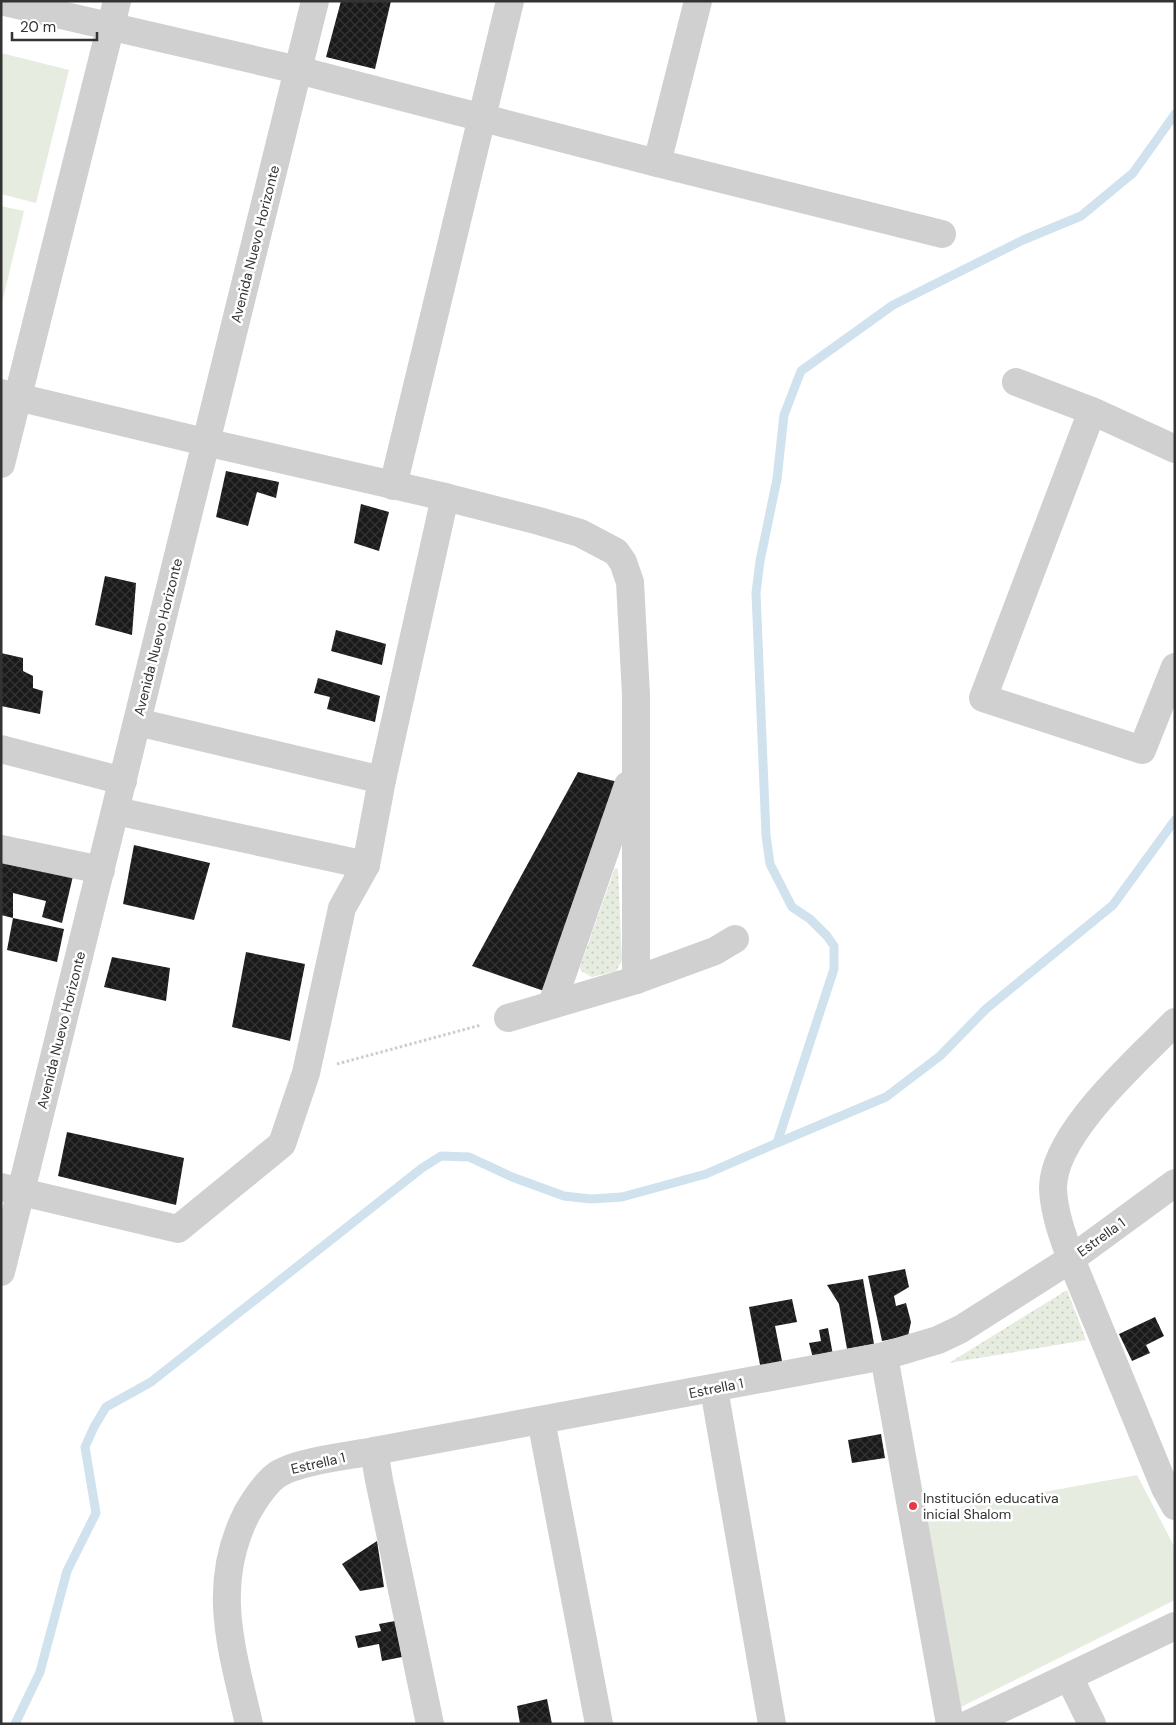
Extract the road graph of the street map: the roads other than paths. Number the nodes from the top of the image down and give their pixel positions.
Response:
1 (1, 1) edge
2 (117, 1) edge
3 (315, 1) edge
4 (510, 1) edge
5 (698, 1) edge
6 (111, 28) junction
7 (298, 70) junction
8 (482, 118) junction
9 (657, 163) junction
10 (942, 234) dead end
11 (1016, 382) dead end
12 (10, 395) edge
13 (1092, 412) junction
14 (205, 442) junction
15 (1175, 449) edge
16 (1, 464) edge
17 (393, 486) junction
18 (444, 497) junction
19 (1175, 667) edge
20 (137, 722) junction
21 (1, 749) edge
22 (635, 765) junction
23 (382, 780) junction
24 (123, 781) junction
25 (116, 811) junction
26 (1, 849) edge
27 (366, 865) junction
28 (101, 870) junction
29 (736, 939) dead end
30 (636, 980) junction
31 (552, 1004) junction
32 (508, 1018) road end
33 (1175, 1022) edge
34 (1175, 1183) edge
35 (11, 1189) edge
36 (1071, 1259) junction
37 (1, 1272) edge
38 (884, 1356) junction
39 (714, 1389) junction
40 (541, 1420) junction
41 (374, 1450) junction
42 (1172, 1493) edge
43 (1175, 1626) edge
44 (1068, 1677) junction
45 (249, 1724) edge
46 (430, 1724) edge
47 (599, 1724) edge
48 (772, 1724) edge
49 (950, 1724) edge
50 (969, 1724) edge
51 (1092, 1724) edge

1 - 6 street
2 - 6 street
3 - 7 street, Avenida Nuevo Horizonte
4 - 8 street
5 - 9 street
6 - 7 street
6 - 12 street
7 - 8 street
7 - 14 street, Avenida Nuevo Horizonte
8 - 9 street
8 - 17 street
9 - 10 street
11 - 13 street
12 - 14 street
12 - 16 street
13 - 15 street
13 - 19 street
14 - 17 street
14 - 20 street, Avenida Nuevo Horizonte
17 - 18 street
18 - 22 street
18 - 23 street
20 - 23 street
20 - 24 street, Avenida Nuevo Horizonte
21 - 24 street
22 - 30 street
22 - 31 street
23 - 27 street
24 - 25 street, Avenida Nuevo Horizonte
25 - 27 street
25 - 28 street, Avenida Nuevo Horizonte
26 - 28 street
27 - 35 street
28 - 35 street, Avenida Nuevo Horizonte
29 - 30 street
30 - 31 street
31 - 32 street
33 - 36 street
34 - 36 street, Estrella 1
35 - 37 street, Avenida Nuevo Horizonte
36 - 38 street, Estrella 1
36 - 42 street
38 - 39 street, Estrella 1
38 - 49 street
39 - 40 street, Estrella 1
39 - 48 street
40 - 41 street, Estrella 1
40 - 47 street
41 - 45 street, Estrella 1
41 - 46 street
43 - 44 street
44 - 50 street
44 - 51 street

